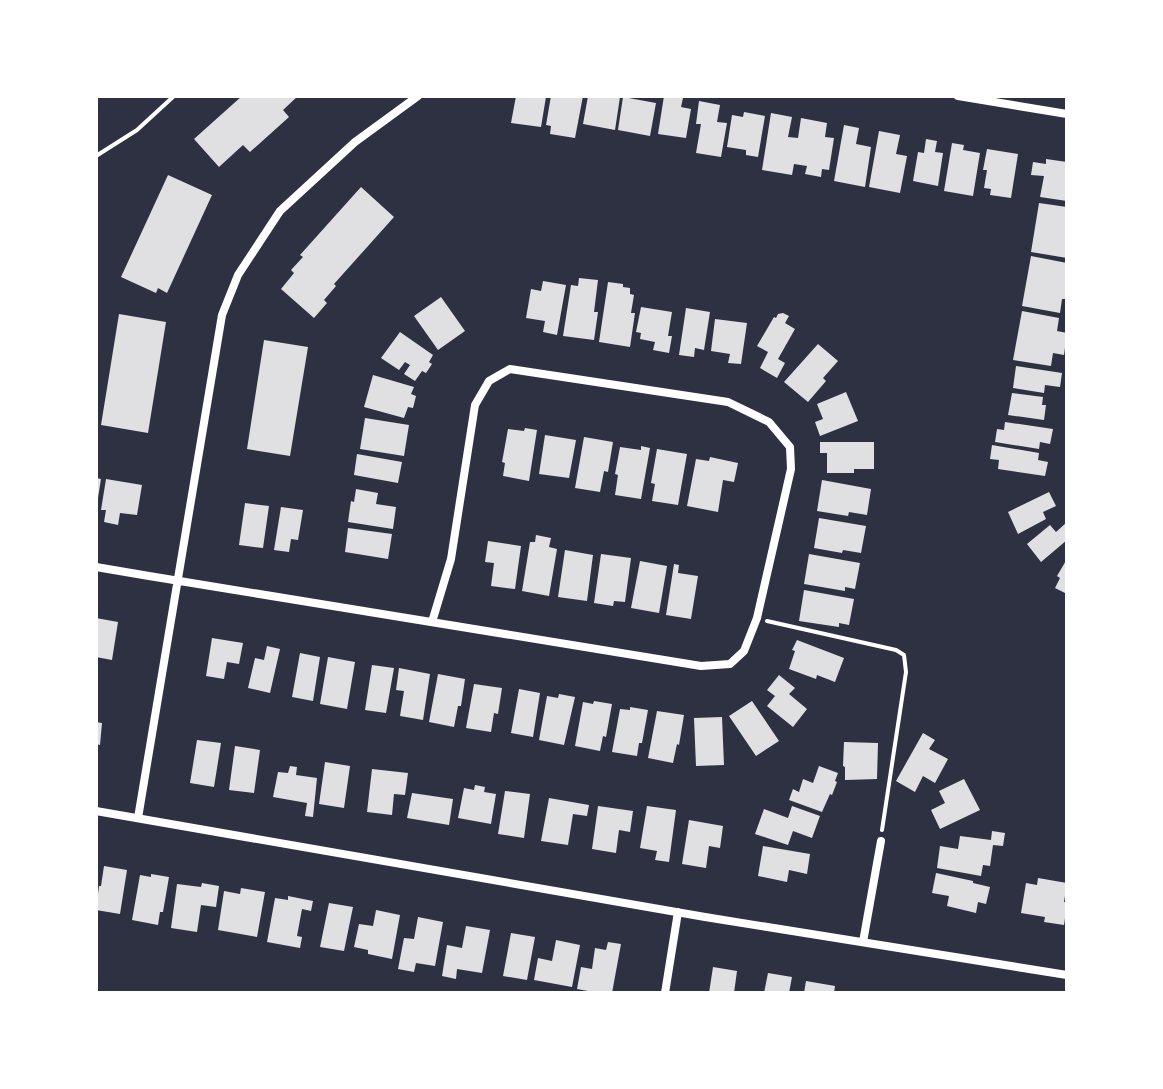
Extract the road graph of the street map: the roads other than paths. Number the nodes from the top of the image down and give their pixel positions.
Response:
1 (418, 96) edge
2 (958, 96) edge
3 (1067, 114) edge
4 (96, 567) edge
5 (179, 581) junction
6 (432, 622) junction
7 (96, 811) edge
8 (138, 818) junction
9 (881, 841) road end
10 (678, 912) junction
11 (863, 942) junction
12 (1067, 975) edge
13 (665, 993) edge

1 - 5 street
2 - 3 street
4 - 5 street
5 - 6 street
5 - 8 street
6 - 6 street
7 - 8 street
8 - 10 street
9 - 11 street
10 - 11 street
10 - 13 street
11 - 12 street

